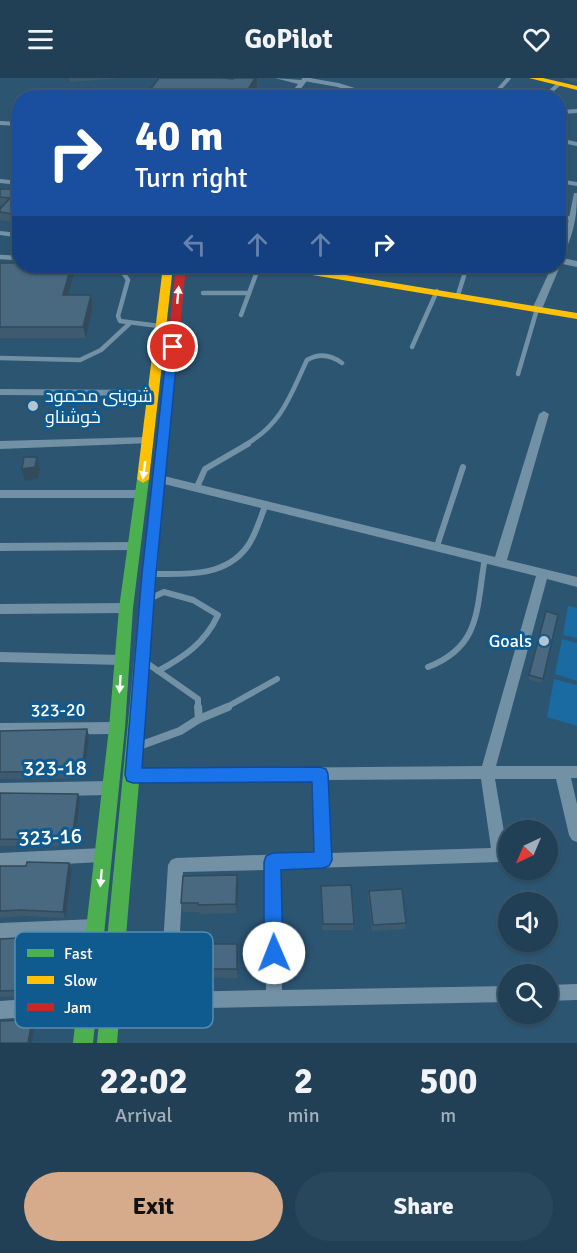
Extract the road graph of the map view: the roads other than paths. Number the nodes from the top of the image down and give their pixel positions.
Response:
1 (278, 78) edge
2 (509, 78) edge
3 (533, 78) edge
4 (304, 80) edge
5 (559, 84) junction
6 (577, 88) edge
7 (354, 90) edge
8 (498, 90) edge
9 (552, 90) edge
10 (577, 195) edge
11 (566, 218) edge
12 (573, 219) junction
13 (574, 229) edge
14 (566, 244) edge
15 (123, 273) edge
16 (173, 273) edge
17 (174, 273) edge
18 (256, 273) edge
19 (340, 273) edge
20 (465, 273) edge
21 (553, 273) edge
22 (437, 291) junction
23 (203, 292) dead end
24 (249, 292) junction
25 (458, 295) junction
26 (537, 309) junction
27 (241, 315) dead end
28 (577, 316) edge
29 (129, 324) junction
30 (160, 327) junction
31 (412, 347) dead end
32 (0, 358) edge
33 (342, 363) dead end
34 (518, 374) dead end
35 (0, 392) edge
36 (152, 393) junction
37 (544, 414) dead end
38 (148, 441) junction
39 (0, 445) edge
40 (463, 467) dead end
41 (160, 479) junction
42 (196, 488) junction
43 (0, 494) edge
44 (141, 494) junction
45 (266, 504) junction
46 (133, 546) junction
47 (437, 546) junction
48 (0, 547) edge
49 (484, 558) junction
50 (500, 562) junction
51 (543, 573) junction
52 (149, 574) junction
53 (577, 582) edge
54 (149, 599) junction
55 (126, 608) junction
56 (0, 609) edge
57 (123, 636) junction
58 (144, 636) junction
59 (0, 657) edge
60 (122, 660) junction
61 (142, 660) junction
62 (428, 667) dead end
63 (158, 671) junction
64 (277, 679) dead end
65 (199, 719) junction
66 (117, 728) junction
67 (0, 729) edge
68 (135, 748) junction
69 (569, 772) edge
70 (487, 773) junction
71 (320, 774) junction
72 (133, 775) junction
73 (111, 788) junction
74 (0, 790) edge
75 (577, 835) edge
76 (103, 855) junction
77 (0, 860) edge
78 (323, 860) junction
79 (273, 862) junction
80 (96, 927) junction
81 (0, 931) edge
82 (95, 932) edge
83 (118, 932) edge
84 (172, 932) edge
85 (577, 992) edge
86 (558, 993) edge
87 (498, 994) edge
88 (274, 999) junction
89 (213, 1000) edge
90 (15, 1009) edge
91 (0, 1010) edge
92 (85, 1028) edge
93 (108, 1028) edge
94 (83, 1043) edge
95 (107, 1043) edge

1 - 4 street
2 - 8 lane
3 - 5 street
4 - 7 lane
5 - 6 street
5 - 9 lane
10 - 12 street
11 - 12 lane
12 - 13 street
13 - 14 street
15 - 29 lane
16 - 30 street
41 -> 17 street
18 - 24 lane
19 - 22 street
20 - 25 lane
21 - 26 street
22 - 25 street
22 - 31 lane
23 - 24 lane
24 - 27 lane
25 - 26 street
26 - 28 street
26 - 34 lane
29 - 30 lane
29 - 32 lane
30 - 36 street
33 - 42 lane
35 - 36 street
36 - 38 street
37 - 50 street
38 - 39 street
38 -> 44 street
40 - 47 lane
41 - 42 street
41 - 52 street
42 - 45 street
43 - 44 street
44 - 46 street
45 - 47 street
45 - 52 lane
46 - 48 street
46 - 55 street
47 - 49 street
49 - 50 street
49 - 62 lane
50 - 51 street
51 - 53 street
51 - 70 street
52 - 54 street
54 - 58 street
54 - 63 lane
55 - 56 street
55 - 57 street
57 - 58 street
57 - 60 street
58 - 61 street
59 - 60 street
60 -> 66 street
61 - 63 lane
61 - 68 street
63 - 65 lane
64 - 65 lane
65 - 68 lane
66 - 67 street, 323-20
66 - 73 street
68 - 72 street
69 - 70 street
69 - 75 street
70 - 71 street
70 - 78 street
71 - 72 street
71 - 78 street
72 - 83 street
73 - 74 street, 323-18
73 - 76 street
76 - 77 street, 323-16
76 -> 80 street
78 - 79 street
79 - 84 street
79 - 88 street
80 - 81 street
80 - 82 street
85 - 86 street
87 - 88 street
88 - 89 street
90 - 91 street
92 - 94 street
93 - 95 street

